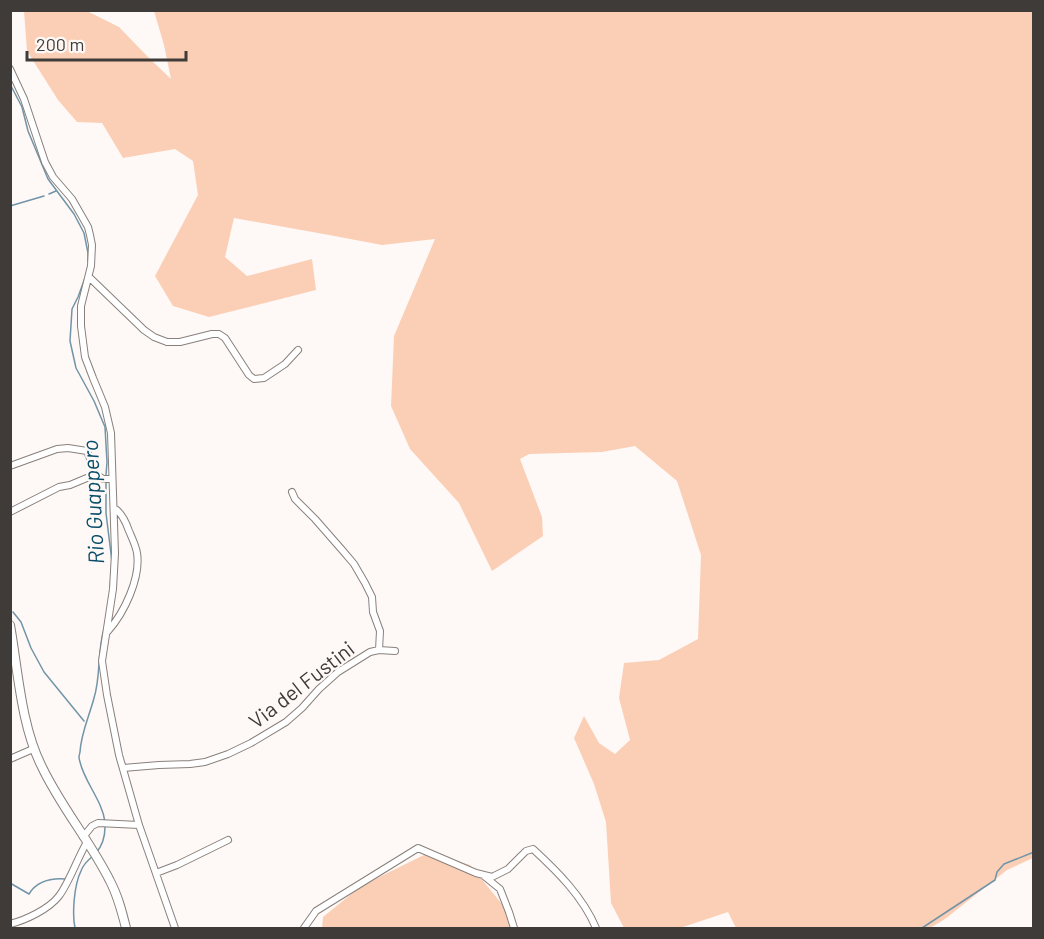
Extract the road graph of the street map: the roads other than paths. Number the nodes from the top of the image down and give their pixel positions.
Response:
1 (10, 69) edge
2 (89, 277) junction
3 (298, 350) dead end
4 (10, 466) edge
5 (96, 474) junction
6 (108, 479) junction
7 (292, 492) dead end
8 (114, 508) junction
9 (10, 512) edge
10 (10, 625) edge
11 (107, 632) junction
12 (379, 650) junction
13 (394, 651) dead end
14 (33, 749) junction
15 (10, 759) edge
16 (123, 768) junction
17 (139, 825) junction
18 (228, 840) dead end
19 (86, 841) junction
20 (156, 873) junction
21 (482, 875) junction
22 (10, 924) edge
23 (126, 928) edge
24 (176, 928) edge
25 (304, 928) edge
26 (514, 928) edge
27 (596, 928) edge

1 - 2 street
2 - 3 street
2 - 6 street
4 - 5 street
5 - 6 street
5 - 9 street
6 - 8 street
7 - 12 street
8 - 11 street
8 - 11 street
10 - 14 main road
11 - 16 street
12 - 13 street, Via del Fustini
12 - 16 street, Via del Fustini
14 - 15 street
14 - 19 main road
16 - 17 street
17 - 19 street
17 - 20 street
18 - 20 street
19 - 22 street
19 - 23 main road
20 - 24 street
21 - 25 street
21 - 26 street
21 - 27 street

